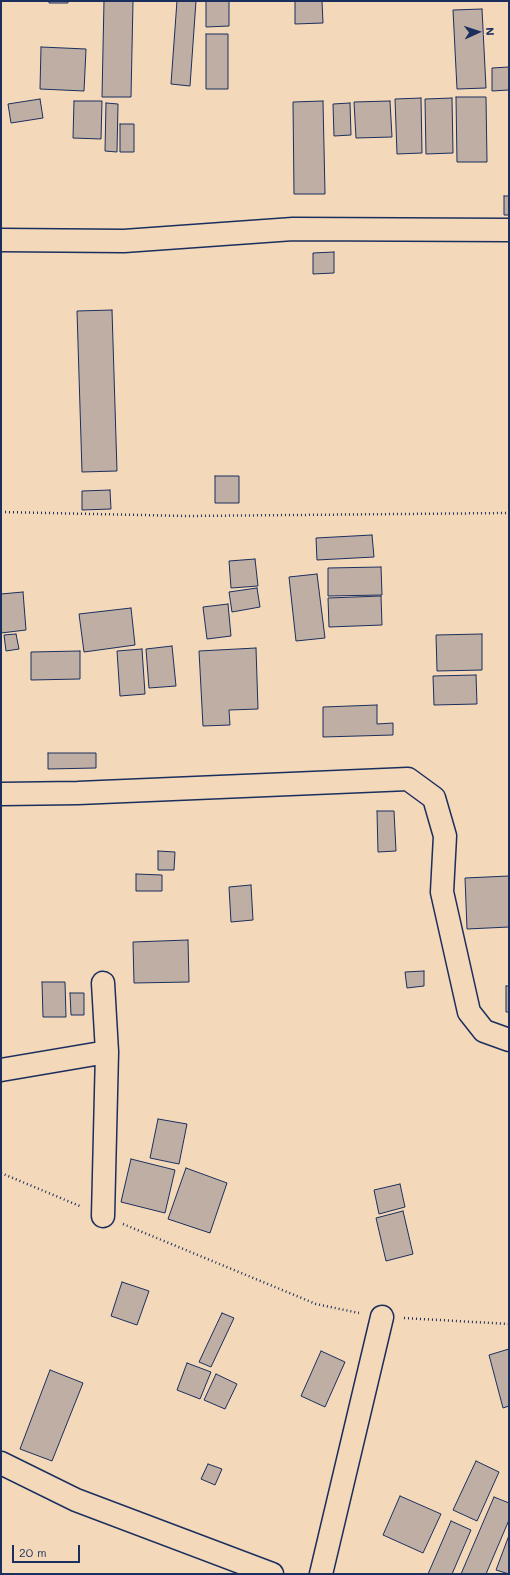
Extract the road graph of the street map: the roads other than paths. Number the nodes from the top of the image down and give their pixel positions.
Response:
1 (509, 230) edge
2 (1, 240) edge
3 (1, 794) edge
4 (102, 983) dead end
5 (509, 1040) edge
6 (106, 1052) junction
7 (1, 1070) edge
8 (103, 1216) road end
9 (382, 1317) road end
10 (1, 1463) edge
11 (272, 1574) edge
12 (321, 1574) edge

1 - 2 street
3 - 5 street
4 - 6 street
6 - 7 street
6 - 8 street
9 - 12 street
10 - 11 street

